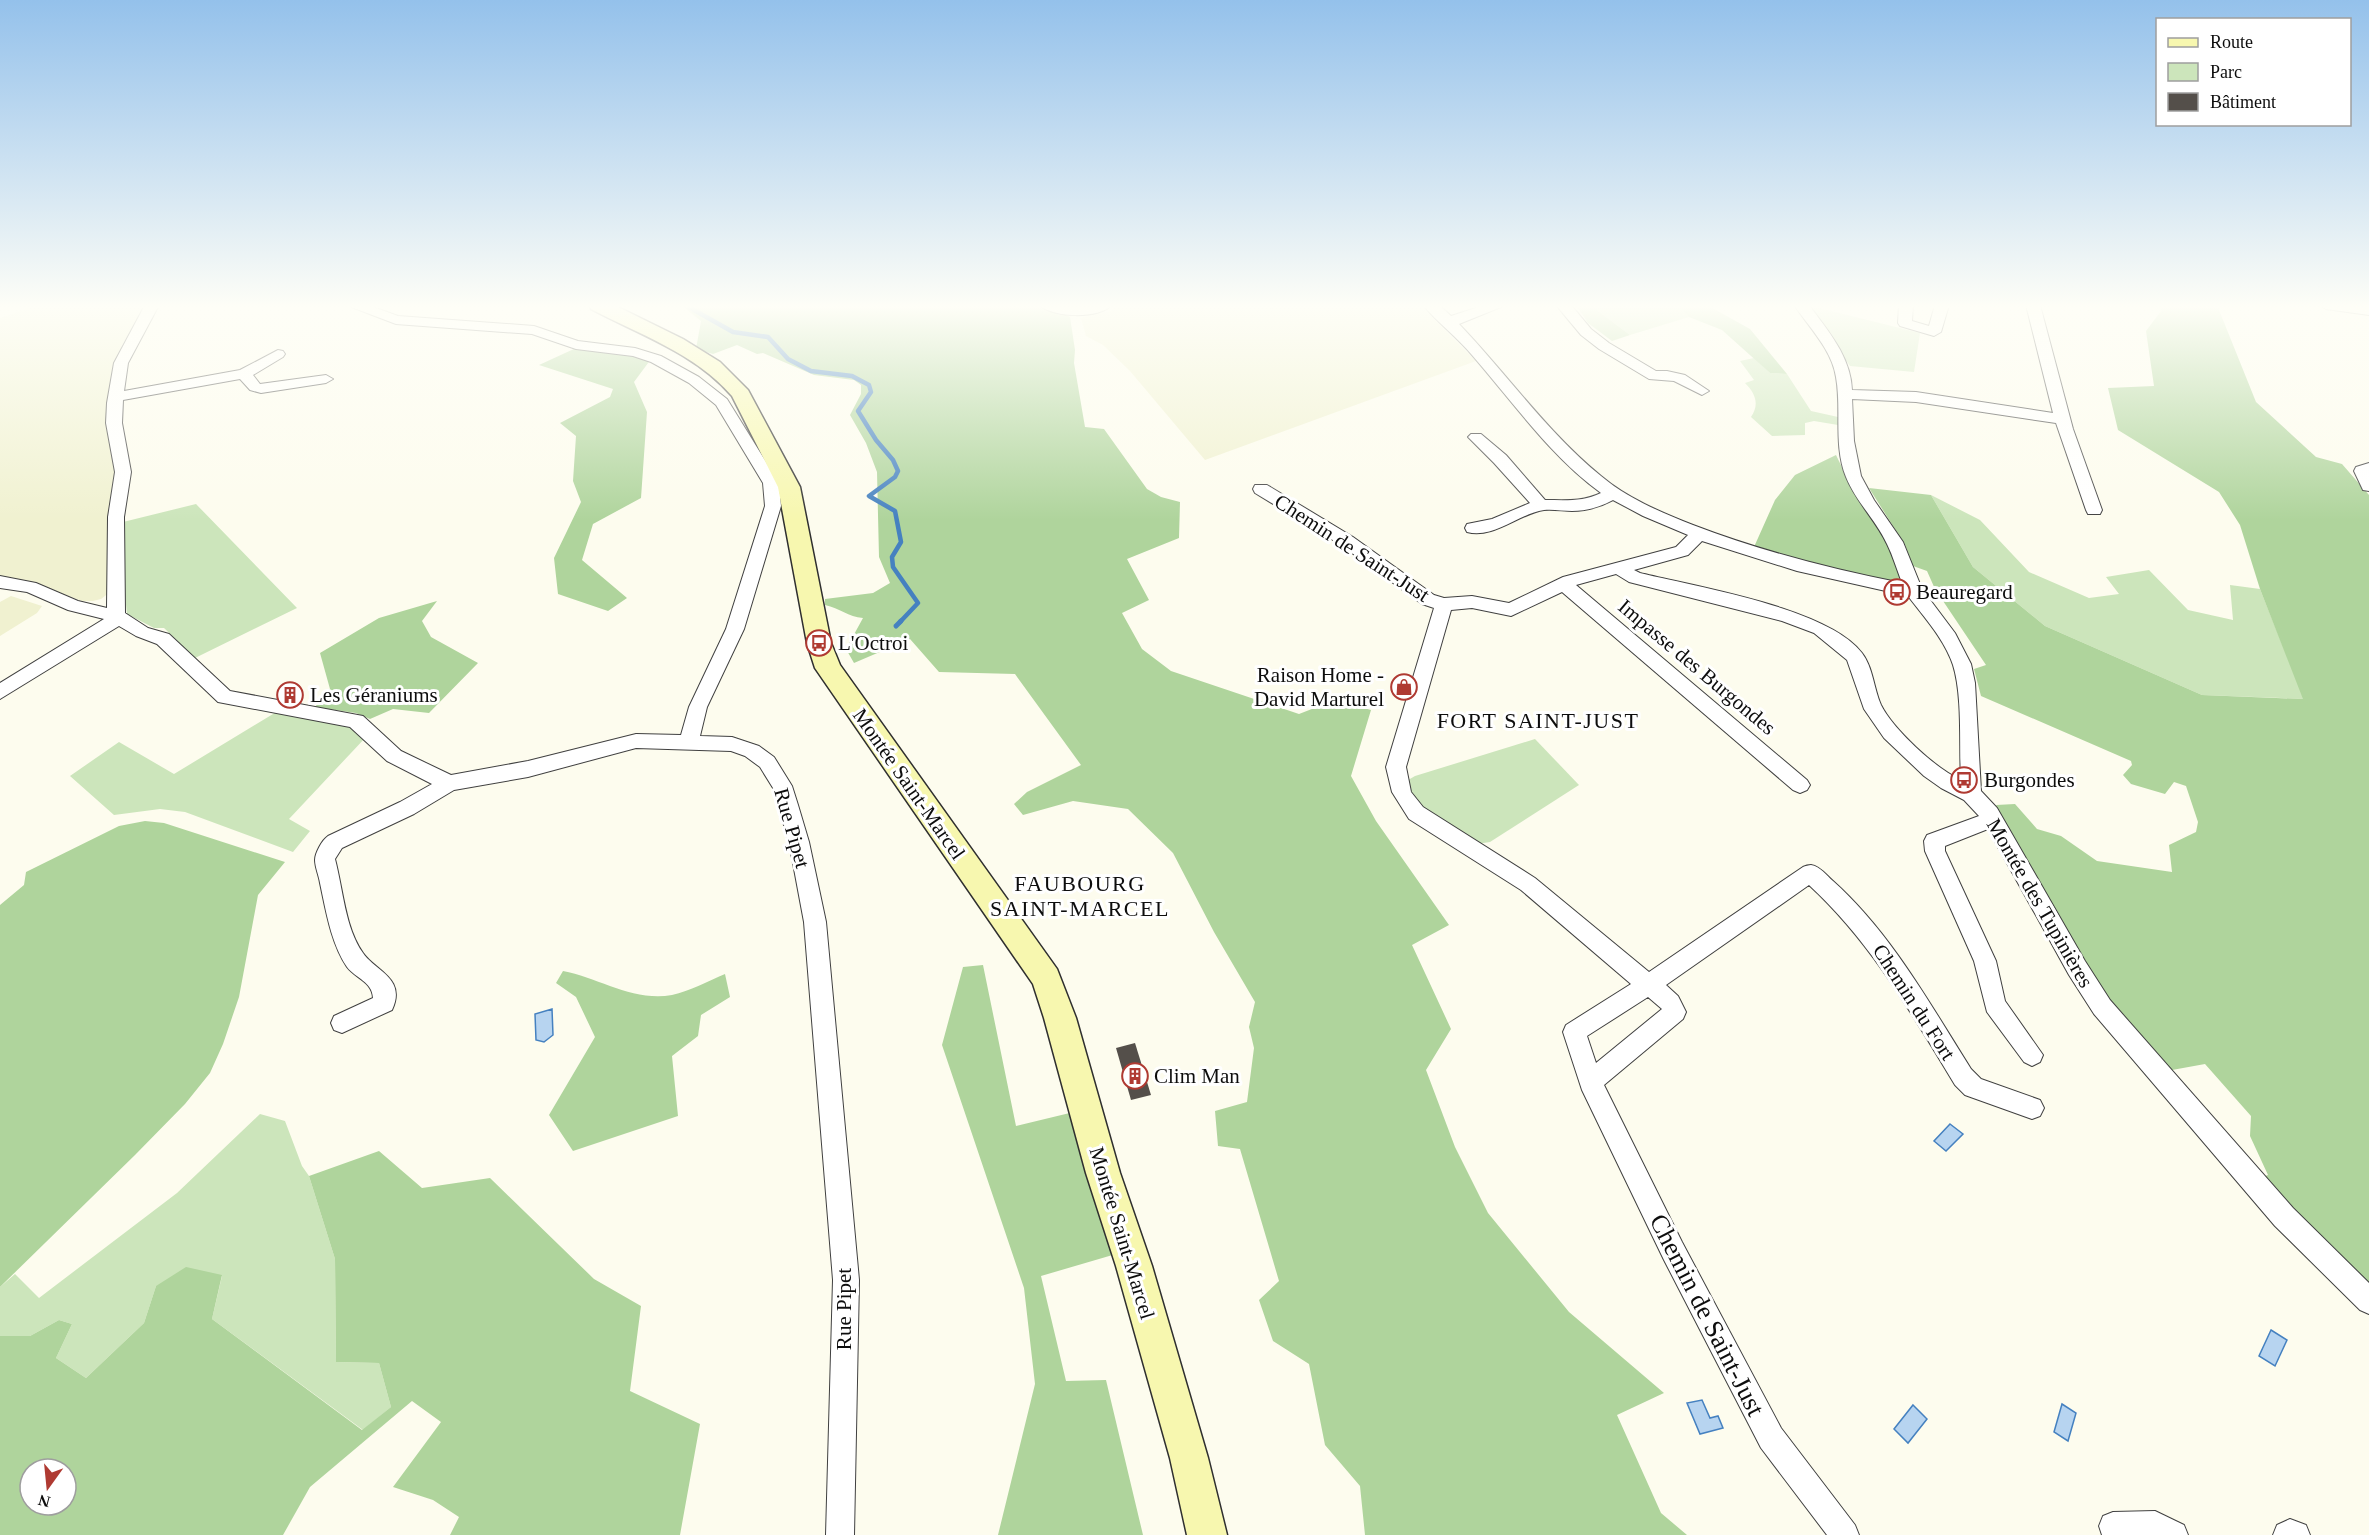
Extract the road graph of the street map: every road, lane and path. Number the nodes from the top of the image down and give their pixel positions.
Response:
1 (119, 377) edge
2 (229, 377) edge
3 (246, 377) edge
4 (688, 377) edge
5 (726, 377) edge
6 (1498, 377) edge
7 (1676, 377) edge
8 (1843, 377) edge
9 (2051, 377) edge
10 (326, 379) dead end
11 (1702, 391) dead end
12 (1845, 394) junction
13 (116, 397) junction
14 (2062, 419) junction
15 (1476, 437) dead end
16 (2369, 468) edge
17 (778, 481) junction
18 (2369, 486) edge
19 (1261, 489) dead end
20 (1614, 493) junction
21 (1541, 505) junction
22 (2094, 510) dead end
23 (1473, 528) dead end
24 (1699, 534) junction
25 (1620, 569) junction
26 (0, 582) edge
27 (1564, 584) junction
28 (1914, 591) junction
29 (1444, 604) junction
30 (117, 617) junction
31 (0, 692) edge
32 (690, 741) junction
33 (450, 783) junction
34 (1800, 785) dead end
35 (1971, 794) junction
36 (1992, 819) junction
37 (1810, 873) joint
38 (1648, 985) junction
39 (342, 1023) dead end
40 (2032, 1056) dead end
41 (1590, 1082) junction
42 (2032, 1108) dead end
43 (2369, 1301) edge
44 (2113, 1526) dead end
45 (840, 1535) edge
46 (1207, 1535) edge
47 (1845, 1535) edge
48 (2174, 1535) edge
49 (2288, 1535) edge
50 (2296, 1535) edge

1 - 13 street
2 - 13 street
3 - 10 street
4 - 17 street
5 - 17 main road, Montée Saint-Marcel
6 - 20 street
7 - 11 street
8 - 12 street
9 - 14 street
12 - 14 street
12 - 28 street
13 - 30 street
14 - 22 street
15 - 21 street
16 - 18 street
17 - 32 street
17 - 46 main road, Montée Saint-Marcel
19 - 29 street, Chemin de Saint-Just
20 - 21 street
20 - 24 street
21 - 23 street
24 - 25 street, Chemin de Saint-Just
24 - 28 street
25 - 27 street, Chemin de Saint-Just
25 - 35 street
26 - 30 street
27 - 29 street, Chemin de Saint-Just
27 - 34 street, Impasse des Burgondes
28 - 35 street
29 - 38 street, Chemin de Saint-Just
30 - 31 street
30 - 33 street
32 - 33 street, Rue Pipet
32 - 45 street, Rue Pipet
33 - 39 street
35 - 36 street, Montée des Tupinières
36 - 40 street
36 - 43 street, Montée des Tupinières
37 - 38 street, Chemin de Saint-Just
37 - 42 street, Chemin du Fort
38 - 41 street, Chemin de Saint-Just
38 - 41 street, Chemin de Saint-Just
41 - 47 street, Chemin de Saint-Just
44 - 48 street
49 - 50 street

